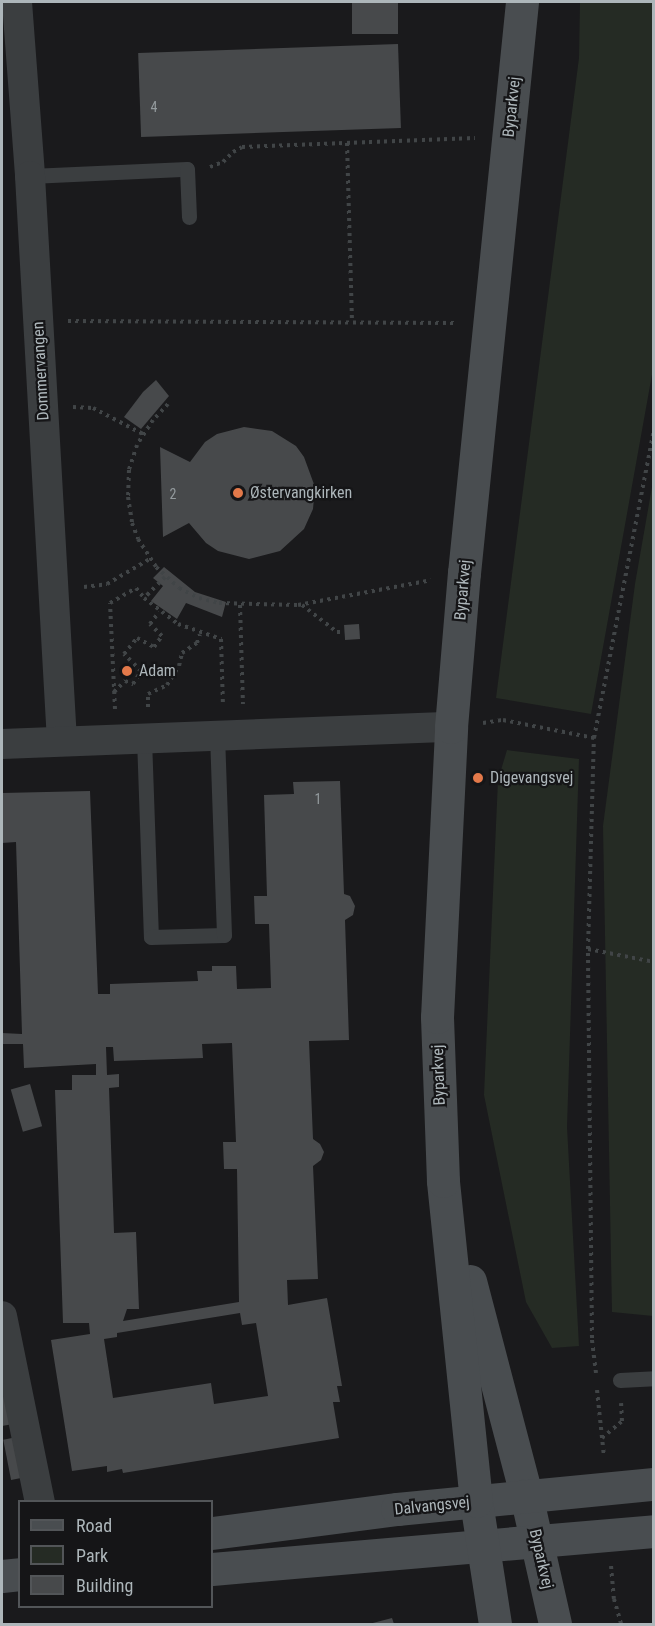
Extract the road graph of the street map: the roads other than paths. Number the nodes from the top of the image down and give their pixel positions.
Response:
1 (16, 2) edge
2 (522, 2) edge
3 (30, 176) junction
4 (189, 217) dead end
5 (451, 727) junction
6 (230, 735) junction
7 (144, 738) junction
8 (62, 741) junction
9 (2, 744) edge
10 (443, 1181) junction
11 (2, 1316) edge
12 (654, 1378) edge
13 (620, 1380) road end
14 (654, 1484) edge
15 (526, 1495) junction
16 (40, 1500) edge
17 (476, 1501) junction
18 (654, 1531) edge
19 (213, 1533) edge
20 (537, 1541) junction
21 (482, 1547) junction
22 (213, 1569) edge
23 (18, 1574) edge
24 (2, 1576) edge
25 (495, 1624) edge
26 (555, 1624) edge

1 - 3 street, Dommervangen
2 - 5 street, Byparkvej
3 - 4 lane
3 - 8 street, Dommervangen
5 - 6 street
5 - 10 street, Byparkvej
6 - 7 street
6 - 7 lane
7 - 8 street
8 - 9 street
10 - 15 street, Byparkvej
10 - 17 street, Byparkvej
11 - 16 street
12 - 13 lane
14 - 15 street, Dalvangsvej
15 - 17 street, Dalvangsvej
15 - 20 street, Byparkvej
17 - 19 street, Dalvangsvej
17 - 21 street, Byparkvej
18 - 20 street
20 - 21 street
20 - 26 street, Byparkvej
21 - 22 street
21 - 25 street, Byparkvej
23 - 24 street

